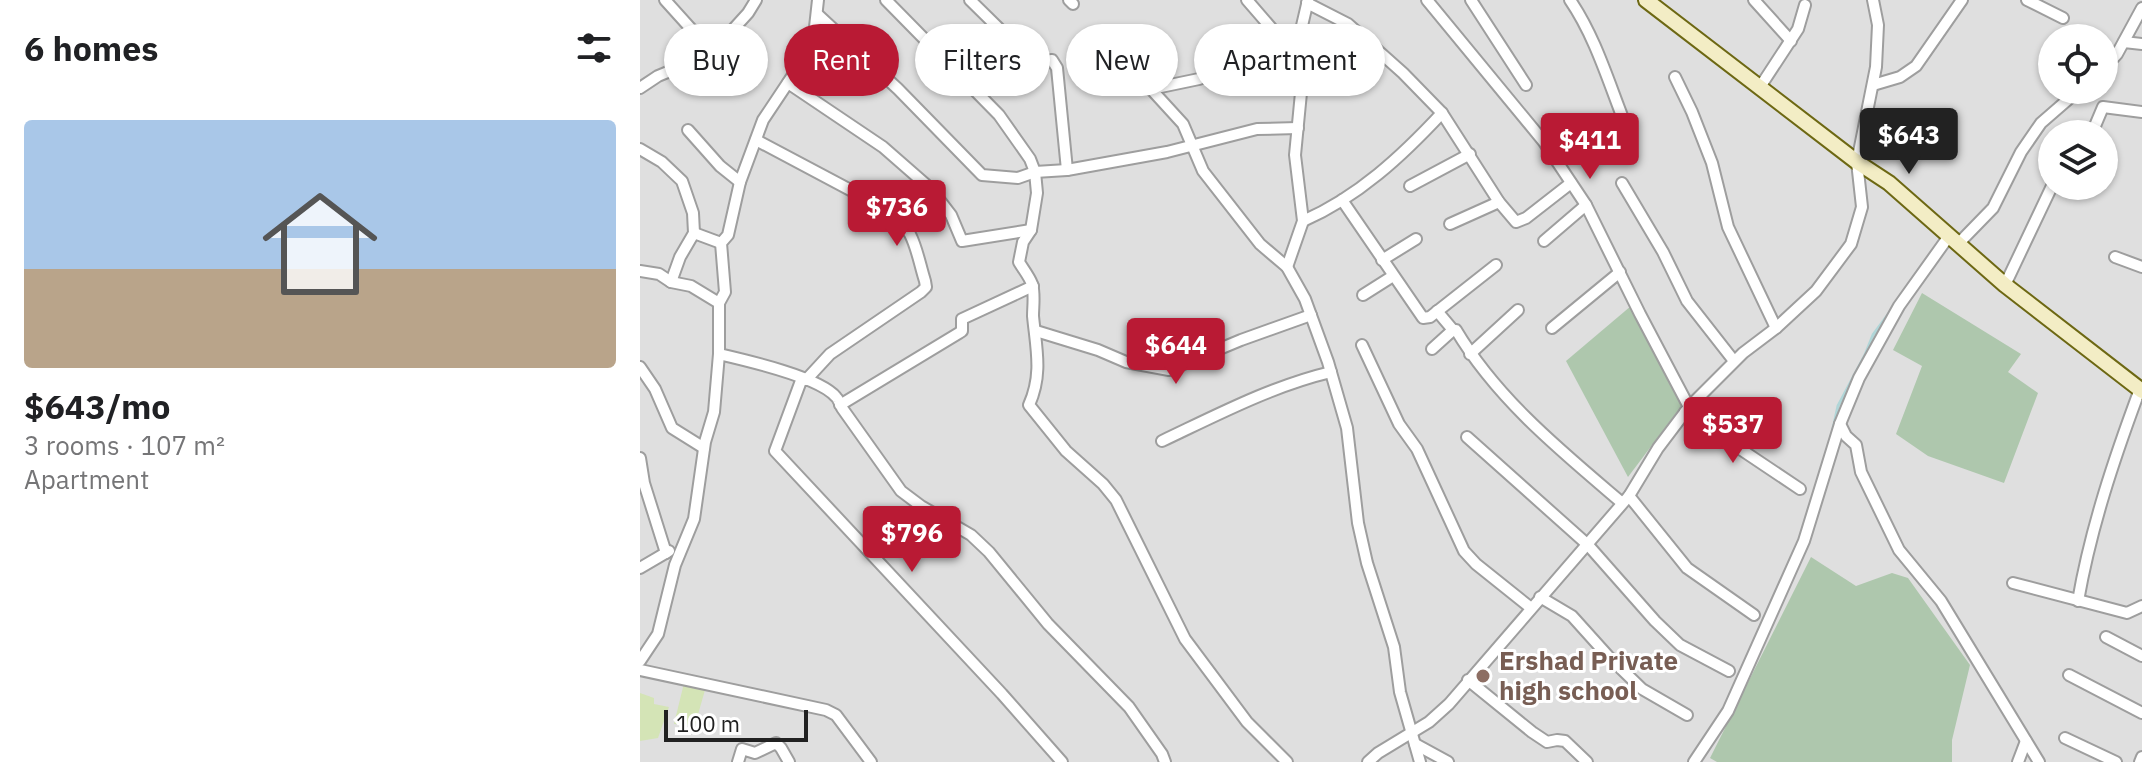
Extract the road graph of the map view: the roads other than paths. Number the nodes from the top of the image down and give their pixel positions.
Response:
1 (665, 0) edge
2 (756, 0) edge
3 (818, 0) edge
4 (886, 0) edge
5 (970, 0) edge
6 (1247, 0) edge
7 (1427, 0) edge
8 (1471, 0) edge
9 (1570, 0) edge
10 (1646, 0) edge
11 (1754, 0) edge
12 (1873, 0) edge
13 (1962, 0) edge
14 (2027, 0) edge
15 (1307, 1) edge
16 (1805, 5) dead end
17 (2142, 8) edge
18 (817, 14) junction
19 (2063, 18) dead end
20 (687, 24) edge
21 (737, 24) edge
22 (816, 24) edge
23 (1268, 24) edge
24 (1303, 24) edge
25 (1791, 41) junction
26 (2124, 42) junction
27 (2142, 44) edge
28 (2118, 52) edge
29 (664, 74) edge
30 (1675, 77) dead end
31 (1194, 80) edge
32 (1526, 85) dead end
33 (1873, 85) junction
34 (1760, 87) junction
35 (640, 88) edge
36 (784, 89) edge
37 (807, 96) edge
38 (1301, 96) edge
39 (2063, 104) edge
40 (2142, 112) edge
41 (1442, 113) junction
42 (2098, 120) edge
43 (1626, 126) dead end
44 (1298, 128) junction
45 (688, 130) dead end
46 (756, 140) junction
47 (1193, 145) junction
48 (640, 149) edge
49 (1470, 154) junction
50 (1857, 162) junction
51 (1067, 170) junction
52 (1035, 172) junction
53 (740, 182) junction
54 (1571, 183) junction
55 (1622, 183) dead end
56 (1410, 186) dead end
57 (1342, 200) junction
58 (2045, 200) edge
59 (1499, 202) junction
60 (1586, 205) junction
61 (1303, 221) junction
62 (1450, 224) dead end
63 (1031, 230) junction
64 (694, 233) junction
65 (1416, 239) dead end
66 (1953, 240) junction
67 (1544, 241) dead end
68 (721, 243) junction
69 (2115, 257) dead end
70 (1382, 260) junction
71 (1496, 265) dead end
72 (1287, 267) junction
73 (2142, 267) edge
74 (640, 271) edge
75 (1620, 272) junction
76 (1393, 276) junction
77 (671, 282) junction
78 (2005, 285) junction
79 (1033, 286) junction
80 (1363, 295) dead end
81 (719, 303) junction
82 (1518, 310) dead end
83 (1437, 311) junction
84 (1311, 315) junction
85 (1552, 328) dead end
86 (1776, 328) junction
87 (1453, 330) junction
88 (1036, 331) junction
89 (1362, 345) dead end
90 (1432, 349) dead end
91 (719, 354) junction
92 (1470, 354) junction
93 (1734, 361) junction
94 (640, 367) edge
95 (1331, 372) junction
96 (804, 379) junction
97 (2141, 390) edge
98 (840, 405) junction
99 (1687, 410) junction
100 (1840, 424) junction
101 (1467, 437) dead end
102 (1162, 441) dead end
103 (704, 448) junction
104 (640, 458) edge
105 (1800, 489) dead end
106 (1625, 499) junction
107 (685, 542) junction
108 (1588, 545) junction
109 (666, 553) junction
110 (640, 568) edge
111 (2013, 583) dead end
112 (1540, 597) junction
113 (2078, 601) junction
114 (2142, 606) edge
115 (1531, 608) junction
116 (1754, 615) dead end
117 (2106, 637) dead end
118 (645, 644) edge
119 (2142, 656) edge
120 (640, 661) edge
121 (640, 670) edge
122 (1729, 671) dead end
123 (2069, 675) dead end
124 (1468, 680) junction
125 (2142, 713) edge
126 (1687, 715) dead end
127 (1414, 738) junction
128 (2065, 738) dead end
129 (2026, 741) junction
130 (738, 762) edge
131 (789, 762) edge
132 (871, 762) edge
133 (1062, 762) edge
134 (1165, 762) edge
135 (1287, 762) edge
136 (1368, 762) edge
137 (1420, 762) edge
138 (1448, 762) edge
139 (1587, 762) edge
140 (1694, 762) edge
141 (2018, 762) edge
142 (2039, 762) edge
143 (2116, 762) edge

1 - 20 street
2 - 21 street
3 - 18 street
4 - 52 street
5 - 51 street
6 - 23 street
7 - 54 street
8 - 32 street
9 - 43 street
10 - 34 street
11 - 25 street
12 - 33 street
13 - 33 street
14 - 19 street
15 - 24 street
15 - 41 street
16 - 25 street
17 - 26 street
18 - 22 street
18 - 52 street
25 - 34 street
26 - 27 street
26 - 28 street
29 - 35 street
30 - 86 street
31 - 47 street
33 - 50 street
34 - 50 street
36 - 46 street
37 - 63 street
38 - 44 street
39 - 66 street
40 - 42 street
41 - 49 street
41 - 57 street
44 - 47 street
44 - 61 street
45 - 53 street
46 - 53 street
46 - 96 street
47 - 51 street
47 - 72 street
48 - 64 street
49 - 56 street
49 - 59 street
50 - 66 street
50 - 86 street
51 - 52 street
52 - 63 street
53 - 68 street
54 - 59 street
54 - 60 street
55 - 93 street
57 - 61 street
57 - 70 street
58 - 78 street
59 - 62 street
60 - 67 street
60 - 75 street
61 - 72 street
63 - 79 street
64 - 68 street
64 - 77 street
65 - 70 street
66 - 78 street
66 - 100 street
68 - 81 street
69 - 73 street
70 - 76 street
71 - 83 street
72 - 84 street
74 - 77 street
75 - 85 street
75 - 99 street
76 - 80 street
76 - 83 street
77 - 81 street
78 - 97 street
79 - 88 street
79 - 98 street
81 - 91 street
82 - 92 street
83 - 87 street
84 - 88 street
84 - 95 street
86 - 93 street
87 - 90 street
87 - 92 street
88 - 135 street
89 - 115 street
91 - 96 street
91 - 103 street
92 - 106 street
93 - 99 street
94 - 103 street
95 - 102 street
95 - 127 street
96 - 98 street
96 - 133 street
97 - 113 street
98 - 134 street
99 - 105 street
99 - 106 street
100 - 129 street
100 - 140 street
101 - 108 street
103 - 107 street
104 - 109 street
106 - 108 street
106 - 116 street
107 - 109 street
107 - 118 street
108 - 112 street
108 - 122 street
109 - 110 street
111 - 113 street
112 - 115 street
112 - 126 street
113 - 114 street
115 - 124 street
117 - 119 street
118 - 120 street
121 - 132 street
123 - 125 street
124 - 127 street
124 - 139 street
127 - 136 street
127 - 137 street
127 - 138 street
128 - 143 street
129 - 141 street
129 - 142 street
130 - 131 street

